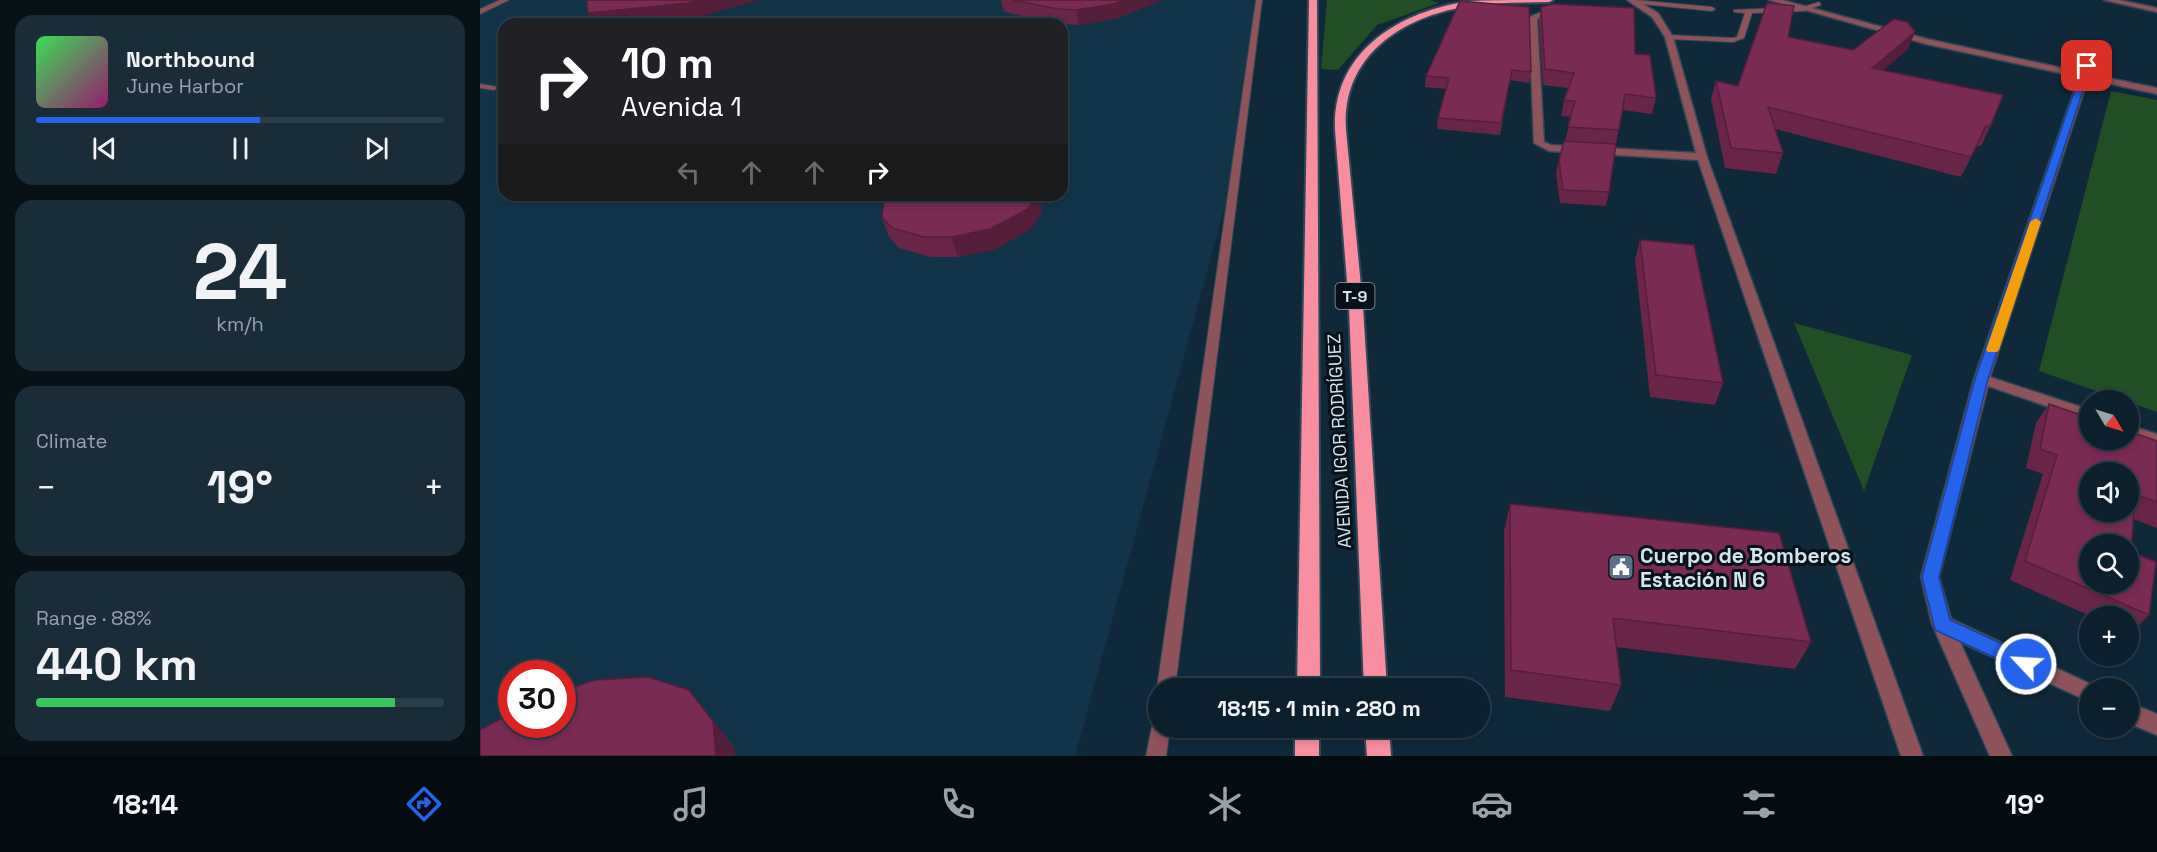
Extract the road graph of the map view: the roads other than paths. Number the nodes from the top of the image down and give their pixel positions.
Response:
1 (506, 0) edge
2 (1259, 0) edge
3 (1312, 0) edge
4 (1471, 0) edge
5 (1550, 0) edge
6 (1773, 0) edge
7 (2108, 0) edge
8 (1495, 1) edge
9 (1805, 4) edge
10 (1633, 6) edge
11 (1712, 9) dead end
12 (2157, 10) edge
13 (1736, 11) dead end
14 (480, 12) edge
15 (1749, 12) junction
16 (1569, 13) edge
17 (1669, 37) junction
18 (2086, 71) junction
19 (2145, 78) dead end
20 (480, 86) edge
21 (494, 87) dead end
22 (2157, 91) edge
23 (1702, 157) junction
24 (1982, 379) junction
25 (2079, 412) edge
26 (2139, 434) edge
27 (2157, 440) edge
28 (1942, 624) junction
29 (1167, 678) edge
30 (1308, 678) edge
31 (1375, 678) edge
32 (2079, 688) edge
33 (2139, 717) edge
34 (2157, 725) edge
35 (1159, 738) edge
36 (1307, 738) edge
37 (1378, 738) edge
38 (1156, 756) edge
39 (1307, 756) edge
40 (1379, 756) edge
41 (1912, 756) edge
42 (2001, 756) edge

1 - 14 lane
2 - 29 lane
3 - 30 highway, AVENIDA IGOR RODRÍGUEZ / T-9
4 - 8 highway, T-9
5 - 8 highway, T-9
6 - 9 street
7 - 12 street
8 - 31 highway, AVENIDA IGOR RODRÍGUEZ / T-9
9 - 15 lane
9 - 18 street
9 - 18 street
10 - 11 lane
10 - 17 street
13 - 15 lane
15 - 17 lane
16 - 23 street
17 - 23 street
18 - 19 street
18 - 22 street
18 - 24 street
20 - 21 lane
23 - 41 street
24 - 25 street
24 - 28 street
26 - 27 street
28 - 32 street
28 - 42 street
33 - 34 street
35 - 38 lane
36 - 39 highway
37 - 40 highway

